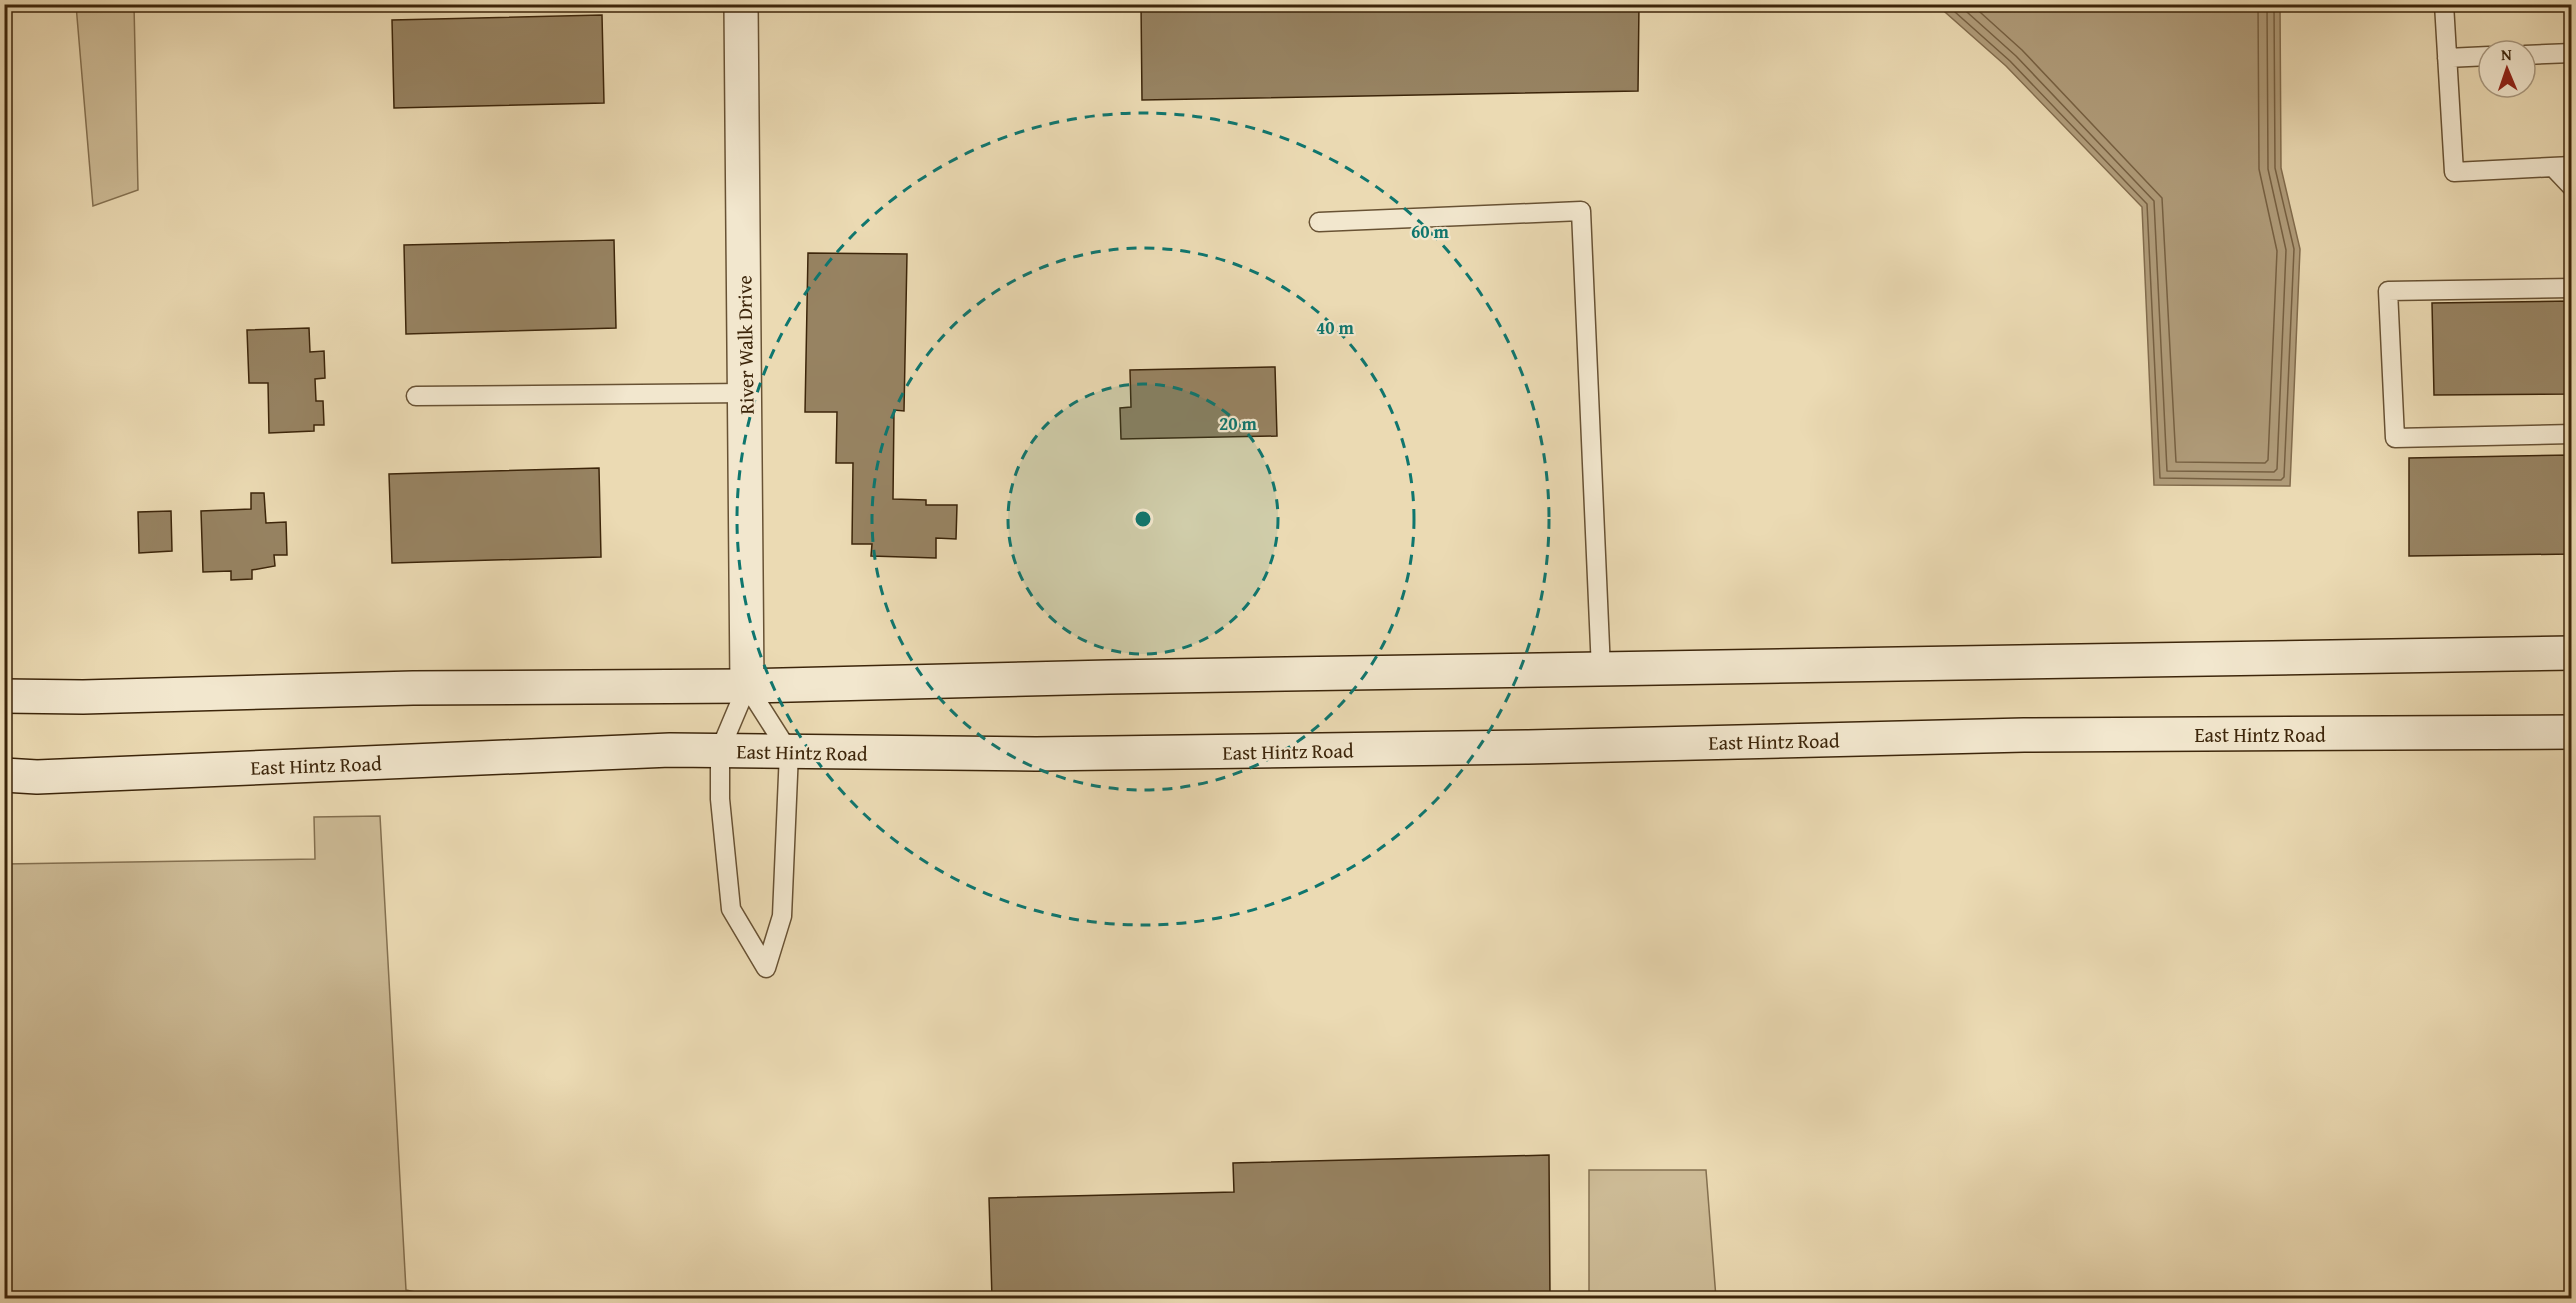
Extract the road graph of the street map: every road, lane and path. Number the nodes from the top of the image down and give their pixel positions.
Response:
1 (741, 4) edge
2 (2444, 4) edge
3 (2571, 53) edge
4 (2537, 54) edge
5 (2477, 57) edge
6 (2447, 58) junction
7 (2562, 167) edge
8 (2571, 187) edge
9 (1319, 222) dead end
10 (2571, 288) edge
11 (746, 393) junction
12 (416, 396) dead end
13 (2571, 434) edge
14 (2571, 653) edge
15 (1601, 670) junction
16 (747, 686) junction
17 (4, 696) edge
18 (2571, 732) edge
19 (720, 750) junction
20 (789, 752) junction
21 (4, 775) edge

1 - 11 main road, River Walk Drive
2 - 6 lane
3 - 4 lane
5 - 6 lane
6 - 7 lane
7 - 8 lane
9 - 15 lane
10 - 13 lane
11 - 12 lane
11 - 16 main road, River Walk Drive
14 - 15 main road
15 - 16 main road
16 - 17 main road
16 - 19 lane
16 - 20 lane
18 - 20 main road, East Hintz Road
19 - 20 main road, East Hintz Road
19 - 20 lane
19 - 21 main road, East Hintz Road

